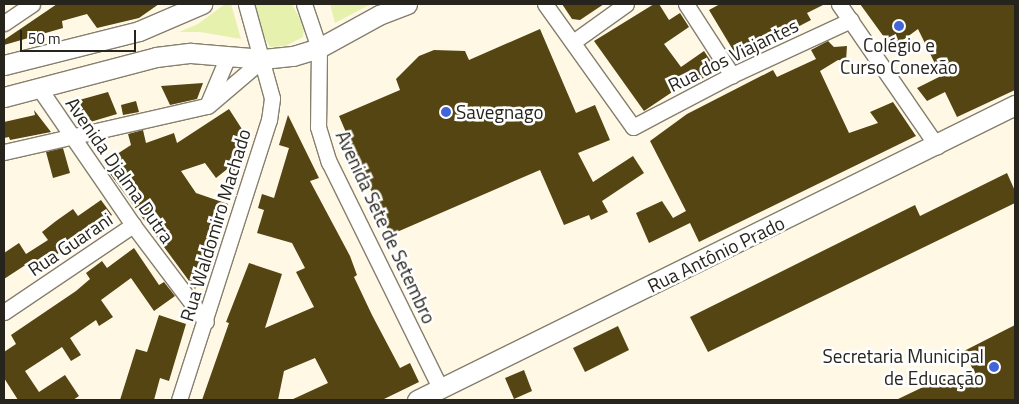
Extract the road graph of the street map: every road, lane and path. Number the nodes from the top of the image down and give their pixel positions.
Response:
1 (32, 4) edge
2 (202, 4) edge
3 (246, 4) edge
4 (304, 4) edge
5 (407, 4) edge
6 (545, 4) edge
7 (626, 4) edge
8 (686, 4) edge
9 (839, 4) edge
10 (851, 20) junction
11 (4, 23) edge
12 (573, 42) junction
13 (319, 48) junction
14 (228, 56) junction
15 (263, 59) junction
16 (4, 68) edge
17 (732, 75) junction
18 (39, 88) junction
19 (4, 97) edge
20 (1015, 105) edge
21 (207, 106) junction
22 (71, 137) junction
23 (937, 146) junction
24 (4, 152) edge
25 (133, 225) junction
26 (4, 312) edge
27 (206, 322) junction
28 (440, 388) junction
29 (179, 400) edge
30 (416, 400) edge

1 - 11 street
2 - 16 main road
3 - 15 street, Rua Waldomiro Machado
4 - 13 street, Avenida Sete de Setembro
5 - 13 main road
6 - 12 street
7 - 12 street
8 - 17 street
9 - 10 street
10 - 17 street, Rua dos Viajantes
10 - 23 street
12 - 17 street, Rua dos Viajantes
13 - 15 main road
13 - 28 street, Avenida Sete de Setembro
14 - 15 main road
14 - 18 main road
14 - 21 street
15 - 21 street
15 - 27 street, Rua Waldomiro Machado
18 - 19 main road
18 - 22 street, Avenida Djalma Dutra
20 - 23 main road, Rua Antônio Prado
21 - 22 street
22 - 24 street
22 - 25 street, Avenida Djalma Dutra
23 - 28 main road, Rua Antônio Prado
25 - 26 street, Rua Guarani
25 - 27 street, Avenida Djalma Dutra
27 - 29 street, Rua Waldomiro Machado
28 - 30 main road, Rua Antônio Prado

